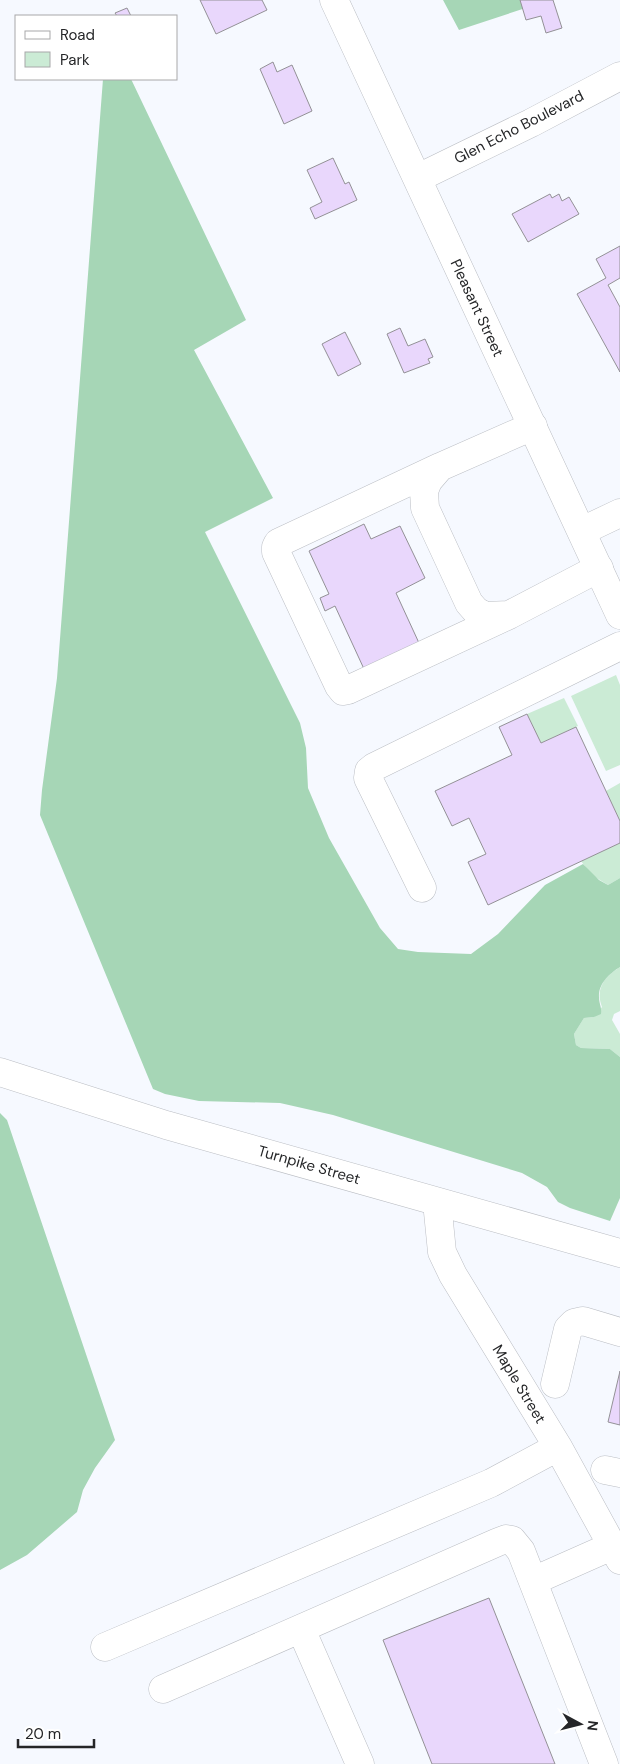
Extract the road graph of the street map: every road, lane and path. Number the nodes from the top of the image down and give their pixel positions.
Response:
1 (334, 0) edge
2 (620, 76) edge
3 (418, 178) junction
4 (533, 426) junction
5 (440, 466) junction
6 (620, 513) edge
7 (582, 531) junction
8 (599, 568) junction
9 (509, 615) junction
10 (620, 615) edge
11 (620, 646) edge
12 (422, 888) dead end
13 (0, 1072) edge
14 (437, 1202) junction
15 (620, 1253) edge
16 (620, 1332) edge
17 (555, 1384) dead end
18 (558, 1447) junction
19 (616, 1553) edge
20 (533, 1581) junction
21 (301, 1628) junction
22 (105, 1647) dead end
23 (164, 1690) dead end
24 (360, 1764) edge
25 (604, 1764) edge

1 - 3 street, Pleasant Street
2 - 3 street, Glen Echo Boulevard
3 - 4 street, Pleasant Street
4 - 5 street
4 - 7 street, Pleasant Street
5 - 9 street
5 - 9 street
6 - 7 street
7 - 8 street, Pleasant Street
8 - 9 street
8 - 10 street, Pleasant Street
11 - 12 street
13 - 14 street, Turnpike Street
14 - 15 street, Turnpike Street
14 - 18 street, Maple Street
16 - 17 street
18 - 19 street, Maple Street
18 - 22 street
19 - 20 street
20 - 21 street
20 - 25 street
21 - 23 street
21 - 24 street

